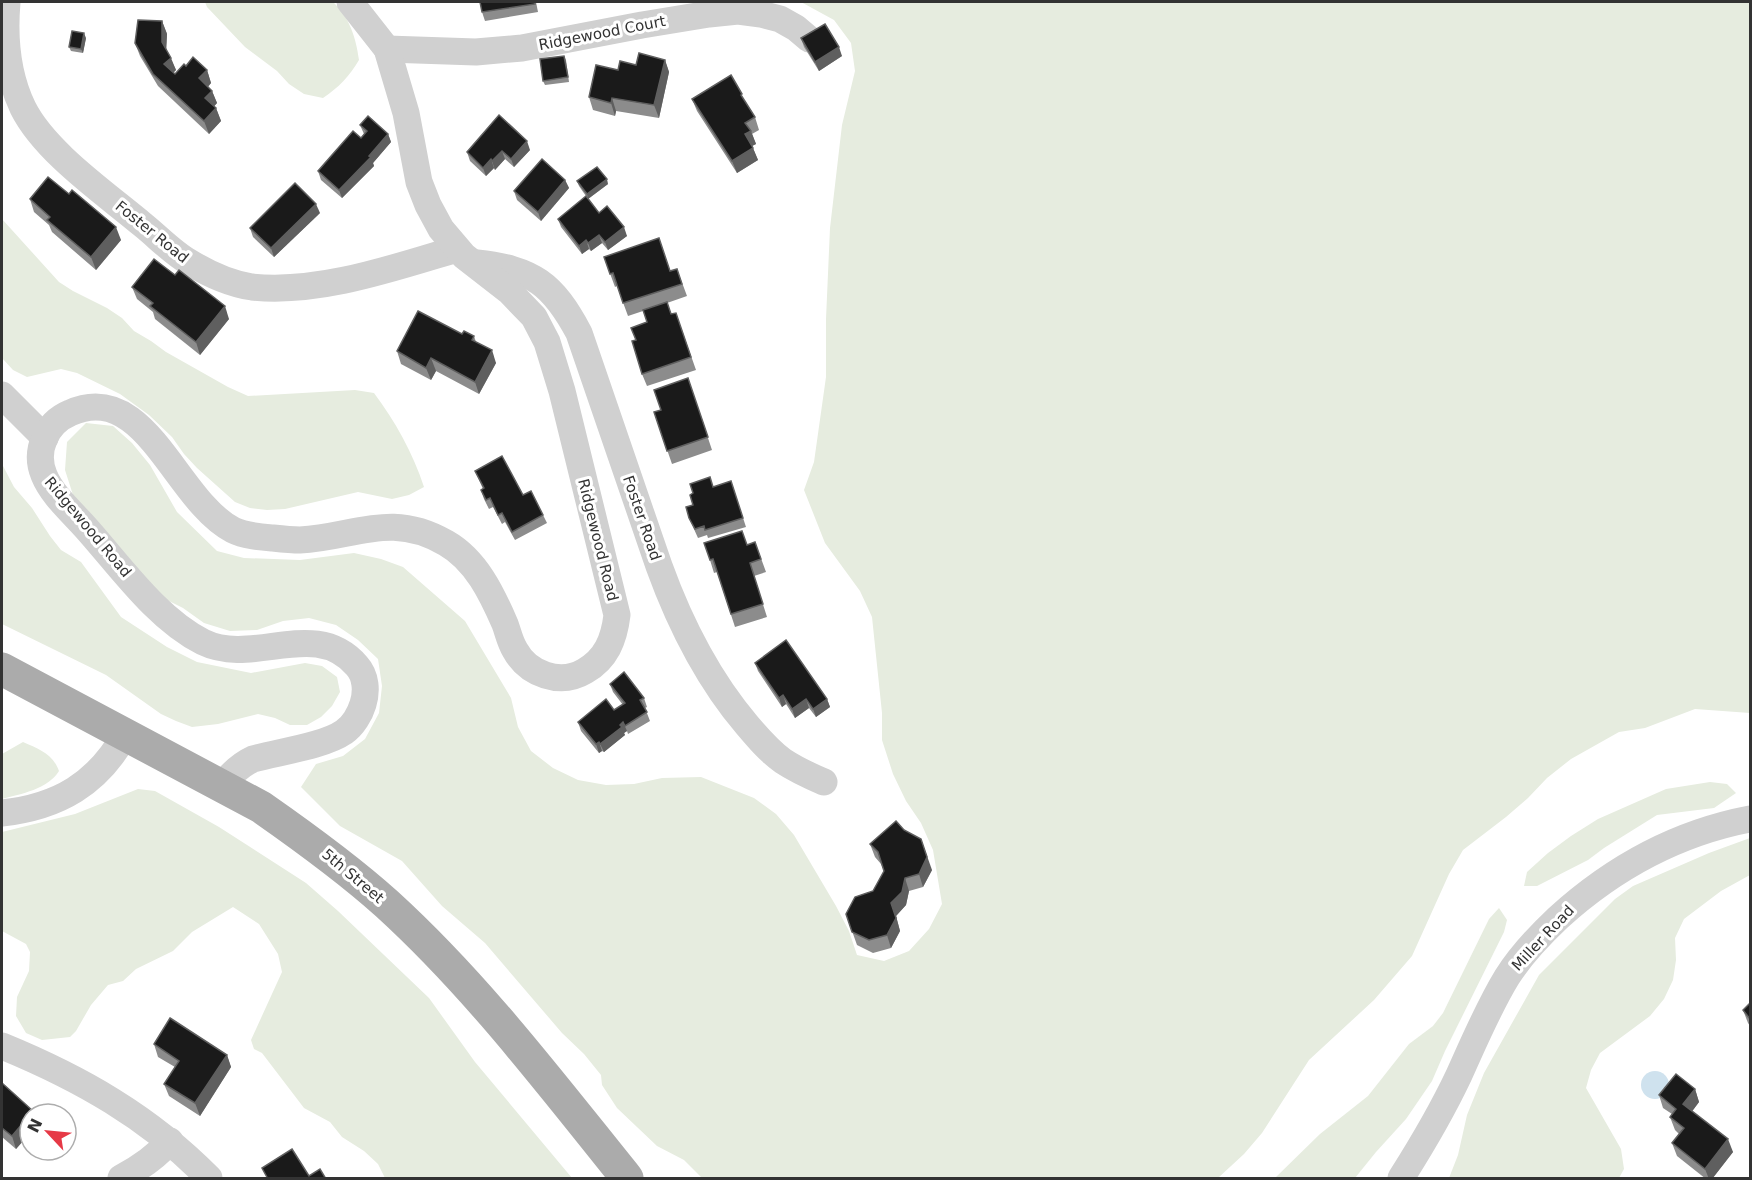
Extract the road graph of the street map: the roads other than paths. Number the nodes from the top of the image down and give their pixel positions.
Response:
1 (7, 2) edge
2 (350, 2) edge
3 (809, 39) edge
4 (387, 49) junction
5 (465, 256) junction
6 (2, 395) edge
7 (45, 438) junction
8 (2, 669) edge
9 (126, 733) junction
10 (824, 782) dead end
11 (222, 785) junction
12 (2, 813) edge
13 (1750, 819) edge
14 (2, 1046) edge
15 (170, 1141) junction
16 (121, 1179) edge
17 (209, 1179) edge
18 (627, 1179) edge
19 (1401, 1179) edge

1 - 5 street, Foster Road
2 - 4 street, Ridgewood Road
3 - 4 street, Ridgewood Court
4 - 5 street, Ridgewood Road
5 - 7 street, Ridgewood Road
5 - 10 street, Foster Road
6 - 7 street
7 - 11 street, Ridgewood Road
8 - 9 main road, 5th Street
9 - 11 main road, 5th Street
9 - 12 street
11 - 18 main road, 5th Street
13 - 19 street, Miller Road
14 - 15 street
15 - 16 street
15 - 17 street

